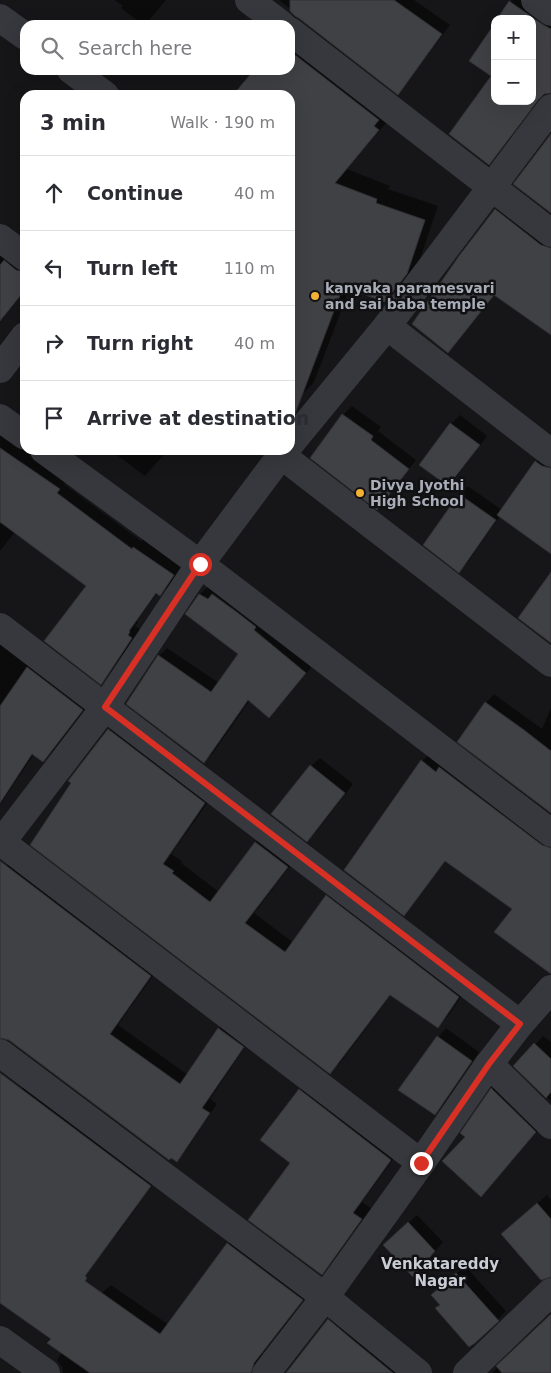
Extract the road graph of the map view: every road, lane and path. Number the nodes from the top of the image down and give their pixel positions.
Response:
1 (249, 0) edge
2 (535, 0) edge
3 (551, 12) edge
4 (0, 18) edge
5 (275, 20) edge
6 (20, 32) edge
7 (295, 35) edge
8 (78, 75) edge
9 (98, 90) edge
10 (551, 108) edge
11 (493, 188) junction
12 (551, 233) edge
13 (0, 238) edge
14 (20, 253) edge
15 (387, 326) junction
16 (20, 343) edge
17 (0, 369) edge
18 (0, 418) edge
19 (20, 432) edge
20 (295, 437) edge
21 (551, 453) edge
22 (51, 455) edge
23 (281, 455) edge
24 (292, 455) edge
25 (200, 564) junction
26 (0, 627) edge
27 (551, 663) edge
28 (105, 707) junction
29 (551, 832) edge
30 (0, 842) edge
31 (551, 989) edge
32 (520, 1024) junction
33 (0, 1053) edge
34 (489, 1064) junction
35 (551, 1125) edge
36 (421, 1163) junction
37 (551, 1292) edge
38 (325, 1297) junction
39 (4, 1352) edge
40 (46, 1373) edge
41 (266, 1373) edge
42 (418, 1373) edge
43 (466, 1373) edge

1 - 5 street
2 - 3 street
4 - 6 street
7 - 11 street
8 - 9 street
10 - 11 street
11 - 12 street
11 - 15 street
13 - 14 street
15 - 20 street
15 - 21 street
16 - 17 street
18 - 19 street
22 - 25 street
23 - 25 street
24 - 27 street
25 - 28 street
25 - 29 street
26 - 28 street
28 - 30 street
28 - 32 street
30 - 36 street
31 - 32 street
32 - 34 street
33 - 38 street
34 - 35 street
34 - 36 street
36 - 38 street
37 - 43 street
38 - 41 street
38 - 42 street
39 - 40 street

